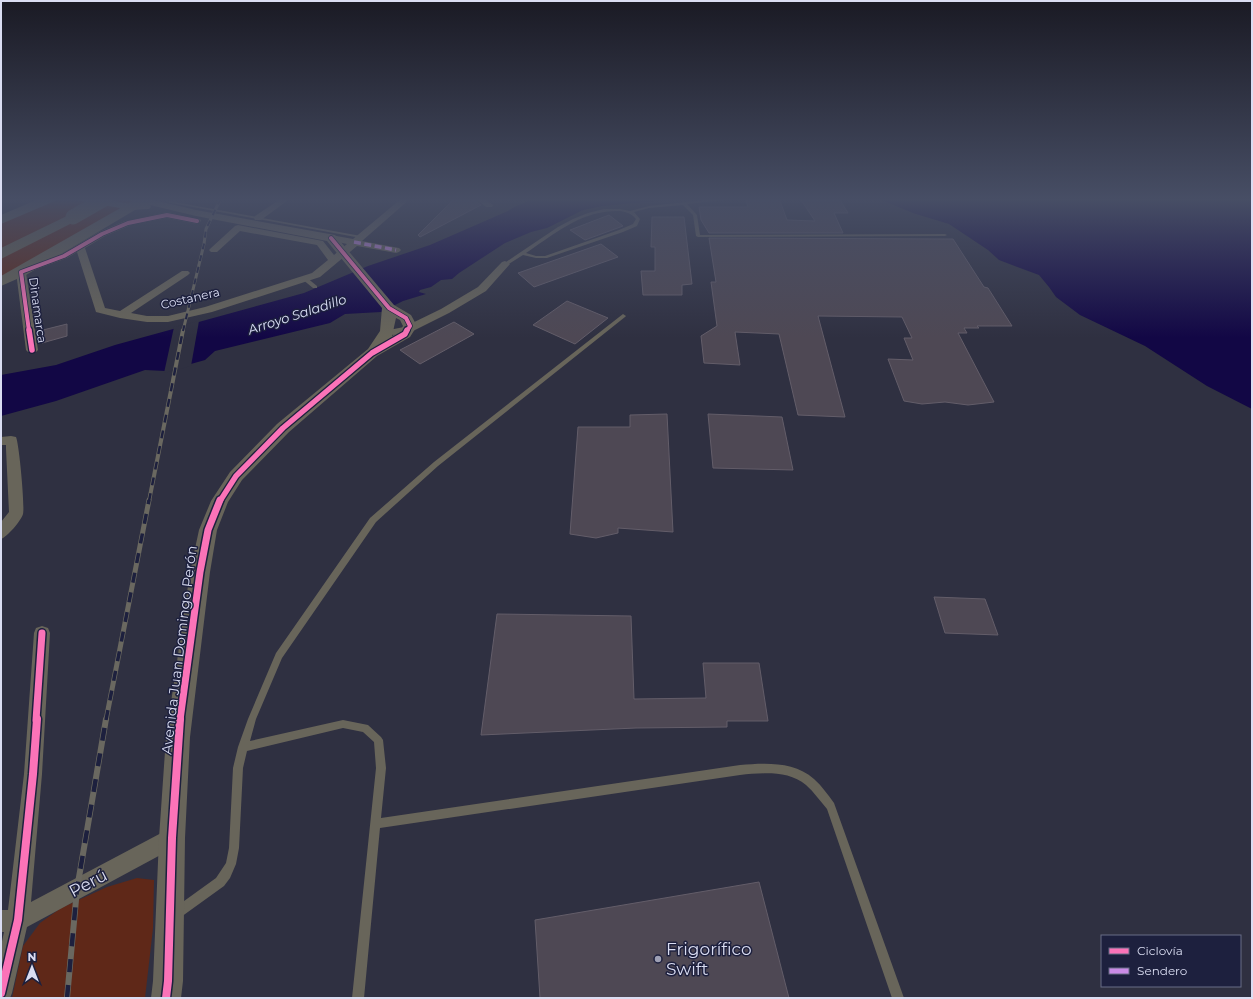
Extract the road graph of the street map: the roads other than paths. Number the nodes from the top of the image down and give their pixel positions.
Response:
1 (17, 245) edge
2 (67, 245) edge
3 (220, 245) edge
4 (322, 245) edge
5 (334, 245) edge
6 (353, 245) edge
7 (375, 245) edge
8 (538, 245) edge
9 (582, 245) edge
10 (80, 246) joint
11 (214, 250) dead end
12 (396, 250) dead end
13 (1, 254) edge
14 (525, 254) junction
15 (342, 259) junction
16 (505, 264) joint
17 (22, 272) junction
18 (185, 273) dead end
19 (304, 278) junction
20 (1, 282) edge
21 (315, 287) dead end
22 (389, 308) junction
23 (120, 315) junction
24 (623, 316) dead end
25 (407, 326) junction
26 (389, 328) junction
27 (32, 350) dead end
28 (372, 353) junction
29 (6, 440) edge
30 (1, 533) edge
31 (42, 633) dead end
32 (242, 747) junction
33 (375, 824) junction
34 (172, 838) junction
35 (170, 918) junction
36 (10, 920) edge
37 (1, 993) edge
38 (166, 998) edge
39 (358, 998) edge
40 (898, 998) edge

1 - 13 highway
2 - 17 main road
3 - 11 street
4 - 15 street
5 - 15 street
6 - 15 street, Costanera
7 - 12 street
8 - 14 lane
9 - 14 lane
10 - 17 street
10 - 23 street, Costanera
14 - 16 lane
15 - 19 street, Costanera
15 - 22 street
16 - 25 street
17 - 20 main road
17 - 27 street, Dinamarca
18 - 23 street
19 - 21 lane
19 - 23 street, Costanera
22 - 25 street
22 - 26 street
24 - 32 lane
25 - 26 street
25 - 28 street, Avenida Juan Domingo Perón
26 - 28 street, Avenida Juan Domingo Perón
28 - 34 street, Avenida Juan Domingo Perón
29 - 30 street
31 - 36 street
32 - 33 lane
32 - 35 lane
33 - 39 lane
33 - 40 lane
34 - 35 street, Avenida Juan Domingo Perón
34 - 36 street, Perú
35 - 38 street, Avenida Juan Domingo Perón
36 - 37 street

